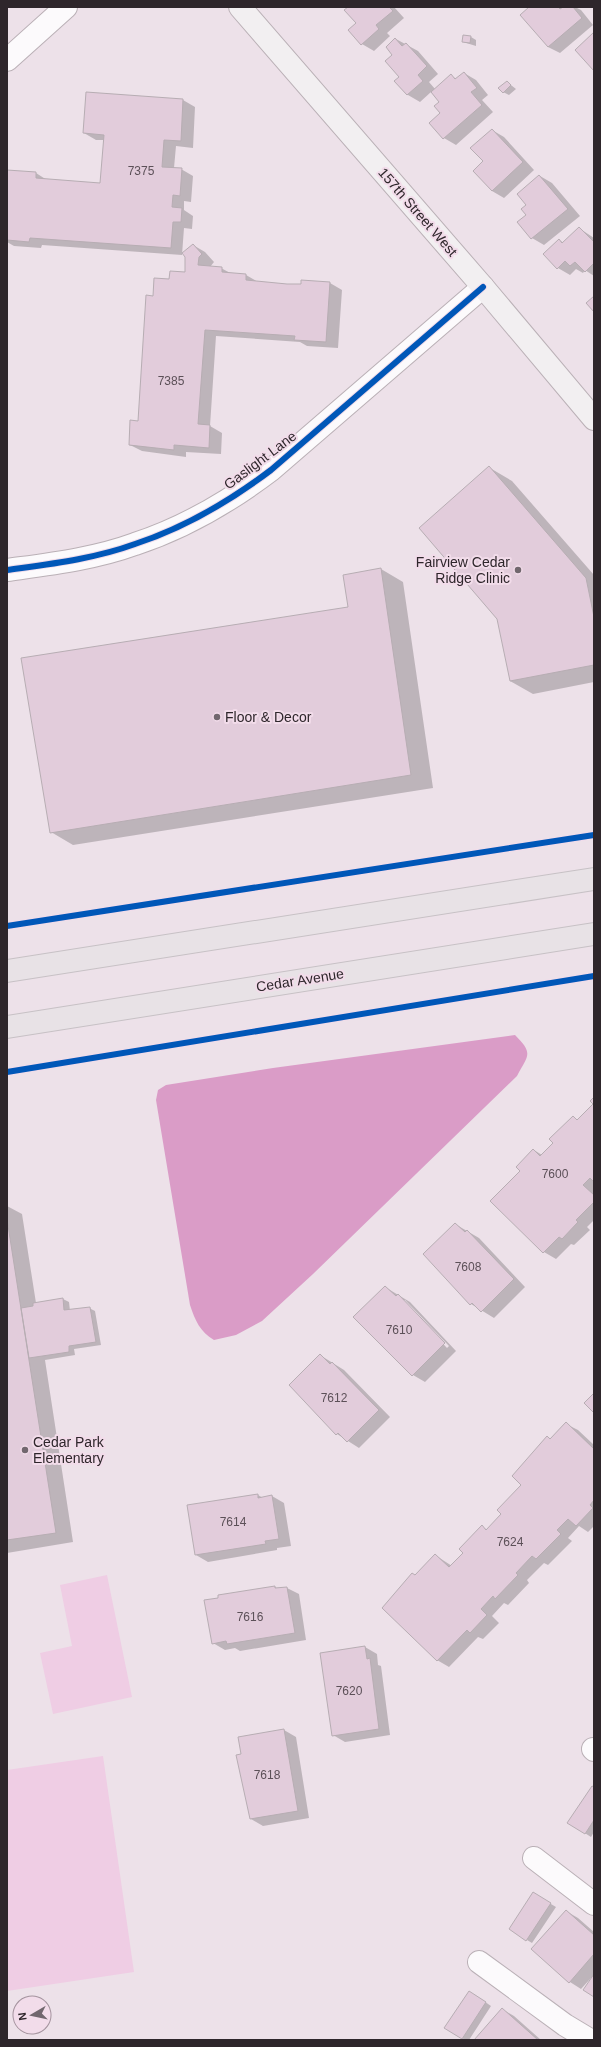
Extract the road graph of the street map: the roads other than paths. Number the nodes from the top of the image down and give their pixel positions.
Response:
1 (66, 7) edge
2 (240, 7) edge
3 (7, 60) edge
4 (483, 287) junction
5 (594, 419) edge
6 (7, 570) edge
7 (594, 879) edge
8 (594, 934) edge
9 (7, 971) edge
10 (7, 1027) edge
11 (534, 1858) dead end
12 (594, 1904) edge
13 (479, 1962) dead end
14 (590, 2040) edge

1 - 3 street
2 - 4 street, 157th Street West
4 - 5 street, 157th Street West
4 - 6 street, Gaslight Lane
7 - 9 main road
8 - 10 main road, Cedar Avenue
11 - 12 street
13 - 14 street

